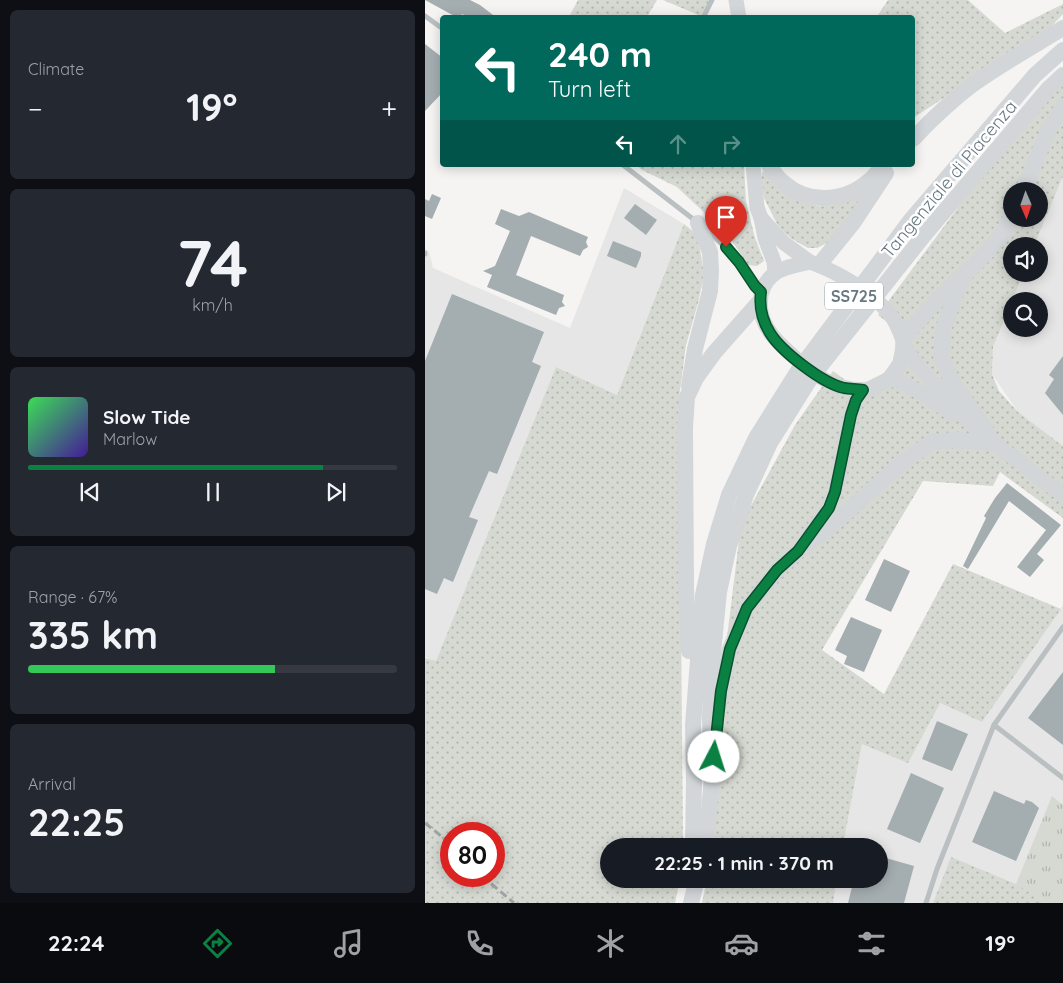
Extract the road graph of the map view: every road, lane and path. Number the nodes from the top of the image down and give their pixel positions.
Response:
1 (712, 0) edge
2 (735, 0) edge
3 (704, 15) edge
4 (738, 15) edge
5 (425, 16) edge
6 (440, 27) edge
7 (1063, 28) edge
8 (1063, 50) edge
9 (1063, 75) edge
10 (1063, 106) edge
11 (915, 137) edge
12 (626, 167) edge
13 (753, 167) edge
14 (771, 167) edge
15 (881, 167) edge
16 (890, 167) edge
17 (1027, 182) edge
18 (761, 218) junction
19 (698, 223) junction
20 (1005, 228) edge
21 (815, 264) junction
22 (775, 273) junction
23 (965, 273) junction
24 (760, 296) junction
25 (903, 342) junction
26 (890, 379) junction
27 (863, 390) junction
28 (687, 397) junction
29 (977, 430) junction
30 (995, 444) junction
31 (1063, 495) edge
32 (722, 545) junction
33 (798, 551) junction
34 (1063, 627) edge
35 (693, 725) junction
36 (994, 726) junction
37 (713, 777) junction
38 (1063, 778) edge
39 (697, 838) edge
40 (698, 838) edge
41 (688, 888) edge
42 (695, 888) edge
43 (686, 903) edge
44 (691, 903) edge
45 (926, 903) edge

1 - 3 street
2 - 4 main road
5 - 6 street
7 - 11 highway
8 - 32 highway, Tangenziale di Piacenza / SS725
9 - 32 highway, Tangenziale di Piacenza / SS725
10 - 17 highway
12 - 19 street
13 - 18 main road
14 - 15 highway
16 - 21 highway
18 - 21 main road
18 - 22 main road
19 - 24 street
19 - 28 highway
20 - 23 highway
21 - 22 main road
21 - 25 main road
22 - 24 main road
23 - 25 highway
23 - 30 highway
24 - 27 main road
24 - 28 highway
25 - 26 main road
25 - 29 main road
26 - 27 main road
26 - 29 main road
27 - 33 highway
28 - 35 highway
29 - 30 main road
30 - 31 main road
30 - 33 highway
32 - 35 highway, Tangenziale di Piacenza / SS725
32 - 37 highway, Tangenziale di Piacenza / SS725
33 - 37 highway
34 - 36 street
35 - 39 highway, Tangenziale di Piacenza / SS725
36 - 38 street
36 - 45 street
37 - 40 highway, Tangenziale di Piacenza / SS725
41 - 43 highway
42 - 44 highway

